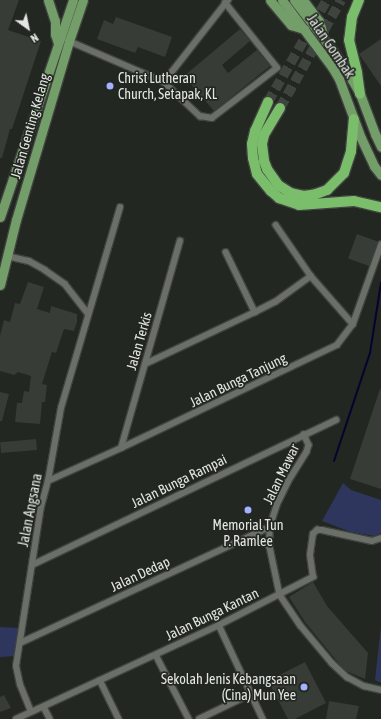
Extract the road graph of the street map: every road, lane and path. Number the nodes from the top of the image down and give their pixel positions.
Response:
1 (48, 0) edge
2 (73, 0) edge
3 (83, 0) edge
4 (270, 0) edge
5 (282, 0) edge
6 (294, 0) edge
7 (303, 0) edge
8 (359, 0) edge
9 (226, 2) edge
10 (304, 29) junction
11 (69, 41) junction
12 (326, 41) junction
13 (58, 43) junction
14 (164, 82) junction
15 (360, 94) junction
16 (268, 102) tunnel mouth
17 (280, 108) tunnel mouth
18 (354, 119) junction
19 (381, 147) edge
20 (381, 175) edge
21 (120, 207) dead end
22 (379, 207) edge
23 (0, 217) edge
24 (276, 225) dead end
25 (180, 241) dead end
26 (381, 245) edge
27 (226, 252) dead end
28 (3, 255) edge
29 (311, 276) junction
30 (0, 285) edge
31 (255, 312) junction
32 (88, 313) junction
33 (353, 324) junction
34 (145, 364) junction
35 (336, 420) dead end
36 (304, 434) junction
37 (121, 448) junction
38 (48, 481) junction
39 (270, 527) junction
40 (379, 539) edge
41 (32, 564) junction
42 (280, 595) junction
43 (219, 625) junction
44 (20, 643) junction
45 (156, 655) junction
46 (100, 680) junction
47 (381, 690) edge
48 (251, 694) junction
49 (44, 707) junction
50 (31, 712) junction
51 (16, 719) edge
52 (50, 719) edge
53 (119, 719) edge
54 (189, 719) edge
55 (200, 719) edge
56 (263, 719) edge

1 - 13 main road
2 - 13 main road, Jalan Genting Kelang
3 - 11 main road, Jalan Genting Kelang
4 - 10 main road
5 - 10 main road, Jalan Gombak
6 - 12 main road, Jalan Gombak
7 - 12 main road
8 - 15 highway
9 - 14 street
9 - 14 street
10 - 18 main road, Jalan Gombak
11 - 14 street
11 - 28 main road, Jalan Genting Kelang
12 - 15 main road, Jalan Gombak
13 - 23 main road, Jalan Genting Kelang
15 - 19 main road, Jalan Gombak
16 - 22 highway
17 - 18 highway
18 - 20 main road, Jalan Gombak
21 - 32 street, Jalan Angsana
24 - 29 street
25 - 34 street, Jalan Terkis
26 - 33 street, Jalan Bunga Tanjung
27 - 31 street
28 - 30 main road
28 - 32 street
29 - 31 street
29 - 33 street
31 - 34 street
32 - 38 street, Jalan Angsana
33 - 37 street, Jalan Bunga Tanjung
34 - 37 street, Jalan Terkis
35 - 36 street, Jalan Bunga Rampai
36 - 39 street, Jalan Mawar
36 - 41 street, Jalan Bunga Rampai
37 - 38 street, Jalan Bunga Tanjung
38 - 41 street, Jalan Angsana
39 - 42 street, Jalan Mawar
39 - 44 street, Jalan Dedap
40 - 42 street, Jalan Bunga Kantan
41 - 44 street, Jalan Angsana
42 - 43 street, Jalan Bunga Kantan
42 - 47 street
43 - 45 street, Jalan Bunga Kantan
43 - 48 street
44 - 50 street, Jalan Angsana
45 - 46 street, Jalan Bunga Kantan
45 - 54 street
46 - 49 street, Jalan Bunga Kantan
46 - 53 street
48 - 55 street
48 - 56 street
49 - 50 street, Jalan Bunga Kantan
49 - 52 street
50 - 51 street, Jalan Bunga Kantan

